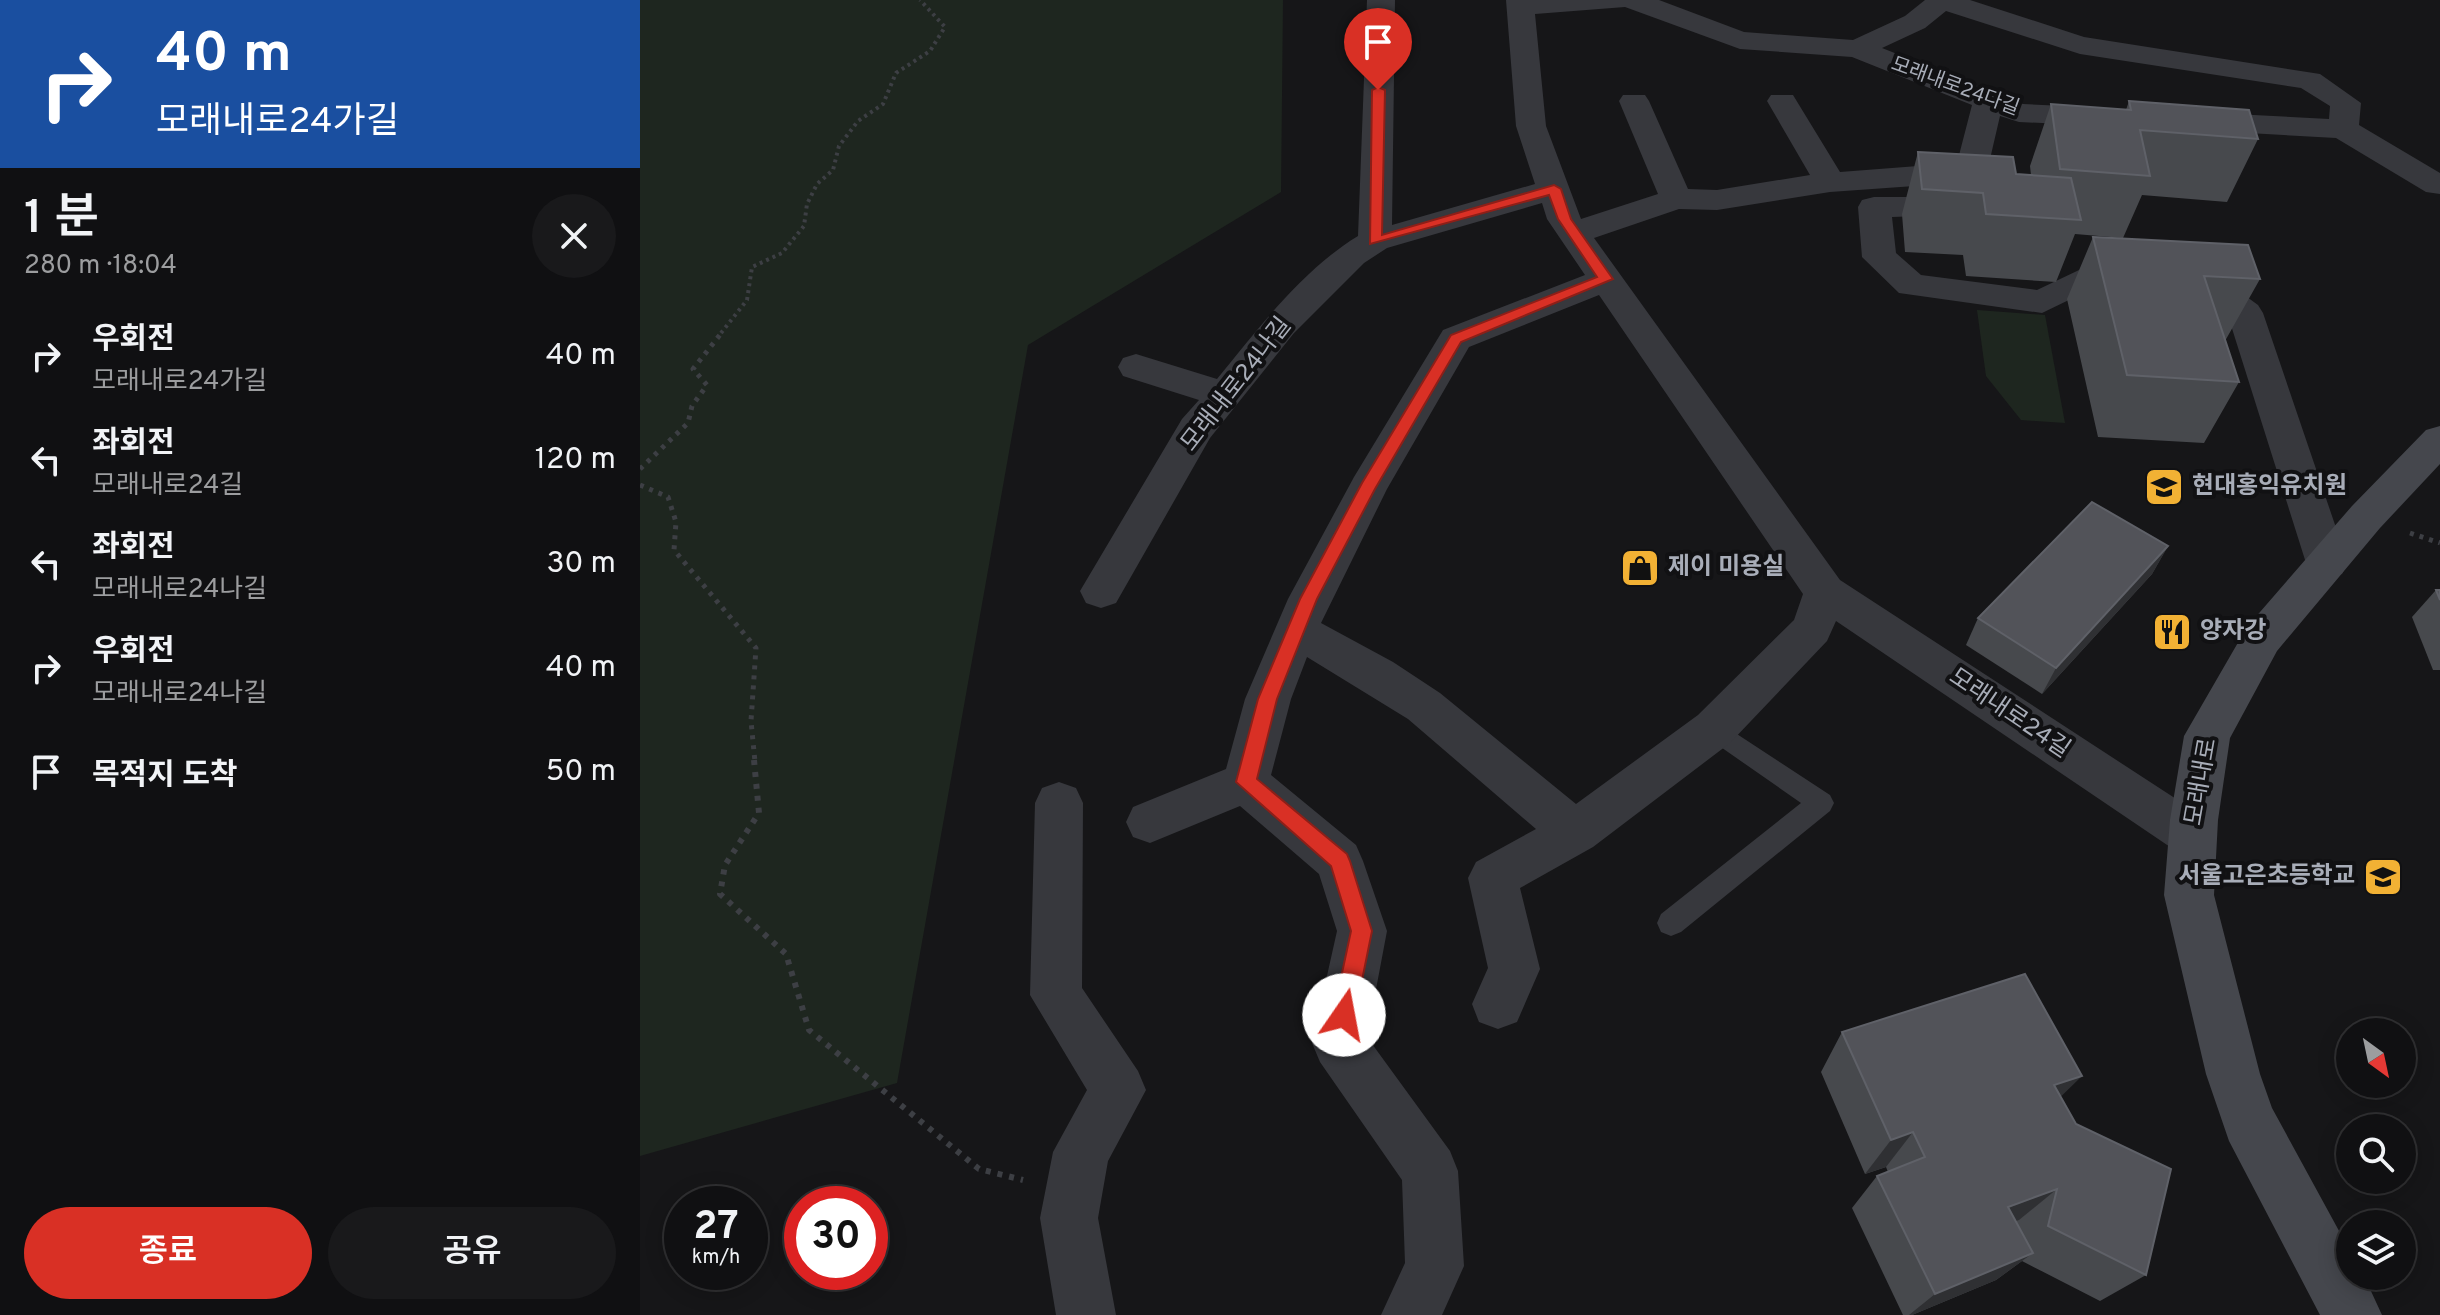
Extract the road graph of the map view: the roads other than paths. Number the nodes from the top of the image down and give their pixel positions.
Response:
1 (1381, 0) edge
2 (1619, 0) edge
3 (1633, 0) edge
4 (1942, 0) edge
5 (1520, 4) edge
6 (1857, 49) junction
7 (1634, 101) dead end
8 (1782, 101) dead end
9 (1988, 101) junction
10 (2129, 118) edge
11 (2160, 119) edge
12 (2343, 129) junction
13 (1830, 182) junction
14 (2437, 185) dead end
15 (1554, 189) junction
16 (1999, 189) edge
17 (1676, 199) junction
18 (1874, 207) junction
19 (1751, 223) dead end
20 (1574, 233) junction
21 (1375, 241) junction
22 (1606, 279) junction
23 (1136, 367) dead end
24 (1224, 394) junction
25 (2440, 440) edge
26 (2327, 563) junction
27 (1101, 591) dead end
28 (1825, 592) junction
29 (1296, 631) junction
30 (1714, 729) junction
31 (1246, 782) junction
32 (1059, 803) dead end
33 (1150, 822) dead end
34 (1576, 832) junction
35 (2193, 836) junction
36 (1671, 923) dead end
37 (1498, 1004) dead end
38 (1086, 1315) edge
39 (1411, 1315) edge
40 (2352, 1315) edge

1 - 21 street
2 - 5 street
3 - 6 street, 모래내로24다길
4 - 6 street, 모래내로24다길
4 - 12 street, 모래내로24다길
5 - 15 street, 모래내로24길
6 - 9 street, 모래내로24다길
7 - 17 street
8 - 13 street
9 - 10 street, 모래내로24다길
9 - 13 street
11 - 12 street
12 - 14 street
13 - 17 street
15 - 20 street, 모래내로24길
15 - 21 street, 모래내로24나길
16 - 18 street
17 - 20 street
18 - 19 street
18 - 26 street
20 - 22 street, 모래내로24길
21 - 24 street, 모래내로24나길
22 - 28 street, 모래내로24길
22 - 29 street
23 - 24 street
24 - 27 street, 모래내로24나길
25 - 26 main road, 모래내로
26 - 35 main road, 모래내로
28 - 30 street
28 - 35 street, 모래내로24길
29 - 31 street
29 - 34 street
30 - 34 street
30 - 36 lane
31 - 33 street
31 - 39 street
32 - 38 street
34 - 37 street
35 - 40 main road, 모래내로

